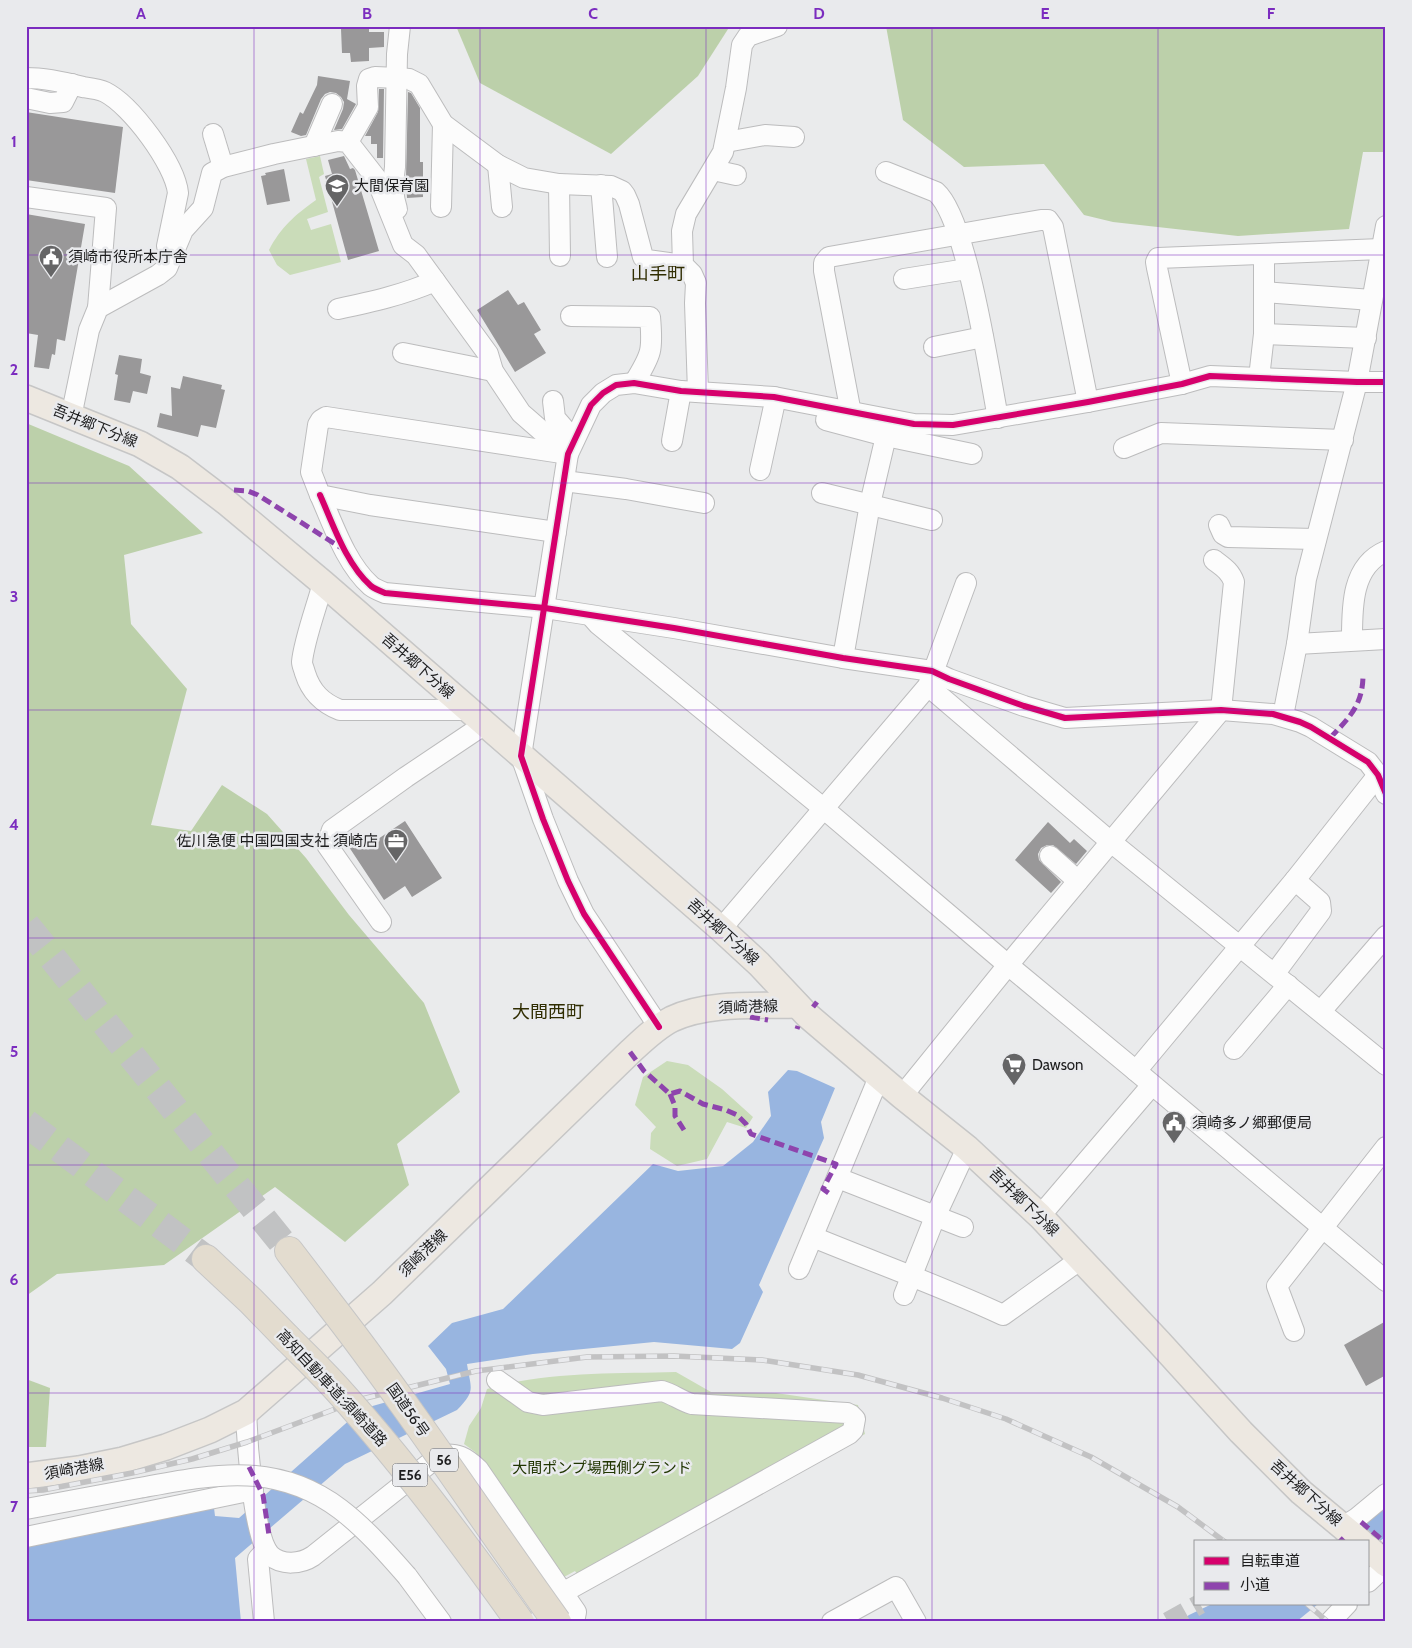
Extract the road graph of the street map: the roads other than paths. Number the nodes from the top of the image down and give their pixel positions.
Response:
1 (400, 26) edge
2 (777, 26) edge
3 (26, 78) edge
4 (398, 78) junction
5 (72, 84) junction
6 (26, 98) edge
7 (332, 104) dead end
8 (443, 124) junction
9 (213, 134) dead end
10 (794, 137) dead end
11 (348, 142) junction
12 (726, 142) junction
13 (314, 146) junction
14 (498, 165) junction
15 (223, 167) junction
16 (713, 170) junction
17 (886, 172) dead end
18 (736, 175) dead end
19 (559, 184) junction
20 (601, 185) junction
21 (26, 196) edge
22 (441, 207) dead end
23 (502, 207) dead end
24 (1386, 226) edge
25 (958, 233) junction
26 (1381, 249) junction
27 (416, 255) junction
28 (1264, 255) junction
29 (560, 256) dead end
30 (607, 257) dead end
31 (683, 265) junction
32 (968, 269) junction
33 (158, 275) junction
34 (904, 279) dead end
35 (435, 281) junction
36 (1264, 292) junction
37 (1372, 300) junction
38 (98, 308) junction
39 (338, 309) dead end
40 (571, 316) dead end
41 (1264, 334) junction
42 (983, 337) junction
43 (1366, 338) junction
44 (934, 347) dead end
45 (403, 353) dead end
46 (492, 371) junction
47 (1259, 378) junction
48 (1357, 382) junction
49 (1386, 382) edge
50 (634, 383) junction
51 (1182, 384) junction
52 (690, 391) junction
53 (26, 398) edge
54 (553, 401) dead end
55 (774, 402) junction
56 (1088, 402) junction
57 (851, 413) junction
58 (71, 417) junction
59 (998, 418) junction
60 (886, 436) junction
61 (1342, 440) junction
62 (672, 442) dead end
63 (571, 447) junction
64 (1124, 448) dead end
65 (972, 454) dead end
66 (760, 470) dead end
67 (564, 481) junction
68 (822, 493) dead end
69 (320, 495) junction
70 (704, 503) dead end
71 (870, 504) junction
72 (932, 520) dead end
73 (1219, 525) dead end
74 (556, 532) junction
75 (1316, 539) junction
76 (1386, 551) edge
77 (1214, 560) dead end
78 (323, 583) junction
79 (966, 583) dead end
80 (545, 608) junction
81 (591, 616) junction
82 (1386, 639) edge
83 (1352, 640) junction
84 (1296, 644) junction
85 (843, 658) junction
86 (930, 679) junction
87 (1221, 710) junction
88 (1283, 716) junction
89 (477, 717) junction
90 (522, 756) junction
91 (1378, 775) junction
92 (1386, 794) edge
93 (823, 808) junction
94 (1112, 842) junction
95 (1050, 856) dead end
96 (1295, 880) junction
97 (1078, 881) junction
98 (382, 922) dead end
99 (721, 929) junction
100 (1386, 936) edge
101 (1239, 946) junction
102 (1008, 965) junction
103 (1282, 979) junction
104 (797, 1005) junction
105 (1321, 1011) junction
106 (659, 1027) junction
107 (1234, 1049) dead end
108 (1386, 1065) edge
109 (1136, 1071) junction
110 (879, 1077) junction
111 (1152, 1085) junction
112 (902, 1096) junction
113 (1386, 1147) edge
114 (966, 1148) junction
115 (838, 1178) junction
116 (1040, 1216) junction
117 (935, 1217) junction
118 (963, 1227) dead end
119 (1321, 1228) junction
120 (813, 1236) junction
121 (288, 1251) tunnel mouth
122 (206, 1259) tunnel mouth
123 (1081, 1259) junction
124 (799, 1269) dead end
125 (1386, 1281) edge
126 (907, 1286) junction
127 (1294, 1331) dead end
128 (498, 1380) dead end
129 (246, 1412) junction
130 (26, 1476) edge
131 (1386, 1494) edge
132 (254, 1495) junction
133 (26, 1510) edge
134 (1351, 1533) edge
135 (26, 1537) edge
136 (265, 1545) junction
137 (1380, 1559) edge
138 (1370, 1578) edge
139 (564, 1592) junction
140 (1345, 1606) edge
141 (573, 1619) edge
142 (264, 1622) edge
143 (440, 1622) edge
144 (520, 1622) edge
145 (832, 1622) edge
146 (916, 1622) edge
147 (1330, 1622) edge

1 - 4 street
2 - 12 street
3 - 5 street
4 - 8 street
4 - 11 street
4 - 27 street
5 - 6 street
5 - 33 street
7 - 13 street
8 - 14 street
8 - 22 street
9 - 15 street
10 - 12 street
11 - 13 street
11 - 27 street
12 - 16 street
13 - 15 street
14 - 19 street
14 - 23 street
15 - 33 street
16 - 18 street
16 - 31 street
17 - 25 street
19 - 20 street
19 - 29 street
20 - 30 street
20 - 31 street
21 - 38 street
24 - 26 street
25 - 32 street
25 - 56 street
25 - 57 street
26 - 28 street
26 - 37 street
27 - 35 street
28 - 36 street
28 - 51 street
31 - 52 street
32 - 34 street
32 - 42 street
33 - 38 street
35 - 39 street
35 - 46 street
36 - 37 street
36 - 41 street
37 - 43 street
38 - 58 street
40 - 50 street
41 - 43 street
41 - 47 street
42 - 44 street
42 - 59 street
43 - 48 street
45 - 46 street
46 - 63 street
47 - 48 street
47 - 51 street
48 - 49 street
48 - 61 street
50 - 52 street
50 - 63 street
51 - 56 street
52 - 55 street
52 - 62 street
53 - 58 main road, 吾井郷下分線
54 - 63 street
55 - 57 street
55 - 60 street
55 - 66 street
56 - 59 street
57 - 59 street
58 - 78 main road, 吾井郷下分線
60 - 65 street
60 - 71 street
61 - 64 street
61 - 75 street
63 - 67 street
63 - 69 street
67 - 70 street
67 - 74 street
68 - 71 street
69 - 74 street
69 - 80 street
71 - 72 street
71 - 85 street
73 - 75 street
74 - 80 street
75 - 84 street
76 - 83 street
77 - 87 street
78 - 89 main road, 吾井郷下分線
78 - 89 street
79 - 86 street
80 - 81 street
80 - 90 street
81 - 85 street
81 - 93 street
82 - 83 street
83 - 84 street
84 - 88 street
85 - 86 street
86 - 87 street
86 - 93 street
86 - 94 street
87 - 88 street
87 - 94 street
88 - 91 street
89 - 90 main road, 吾井郷下分線
89 - 98 street
90 - 99 main road, 吾井郷下分線
90 - 106 street
91 - 92 street
91 - 96 street
93 - 99 street
93 - 102 street
94 - 97 street
94 - 101 street
95 - 97 street
96 - 101 street
96 - 103 street
97 - 102 street
99 - 104 main road, 吾井郷下分線
100 - 105 street
101 - 103 street
101 - 109 street
102 - 109 street
102 - 112 street
103 - 105 street
103 - 107 street
104 - 106 main road, 須崎港線
104 - 110 main road, 吾井郷下分線
105 - 108 street
106 - 129 main road, 須崎港線
109 - 111 street
110 - 112 main road, 吾井郷下分線
110 - 115 street
111 - 116 street
111 - 119 street
112 - 114 main road, 吾井郷下分線
113 - 119 street
114 - 116 main road, 吾井郷下分線
114 - 117 street
115 - 117 street
115 - 120 street
116 - 123 main road, 吾井郷下分線
117 - 118 street
117 - 126 street
119 - 125 street
119 - 127 street
120 - 124 street
120 - 126 street
121 - 141 highway, 国道56号 / 56, bridge
122 - 144 highway, 高知自動車道;須崎道路 / E56, bridge
123 - 126 street
123 - 134 main road, 吾井郷下分線
128 - 139 street
129 - 130 main road, 須崎港線
129 - 132 street
131 - 134 street
132 - 135 street
132 - 136 street
133 - 143 street, bridge
136 - 139 street
136 - 142 street
137 - 138 street
139 - 141 street
140 - 147 street
145 - 146 street

